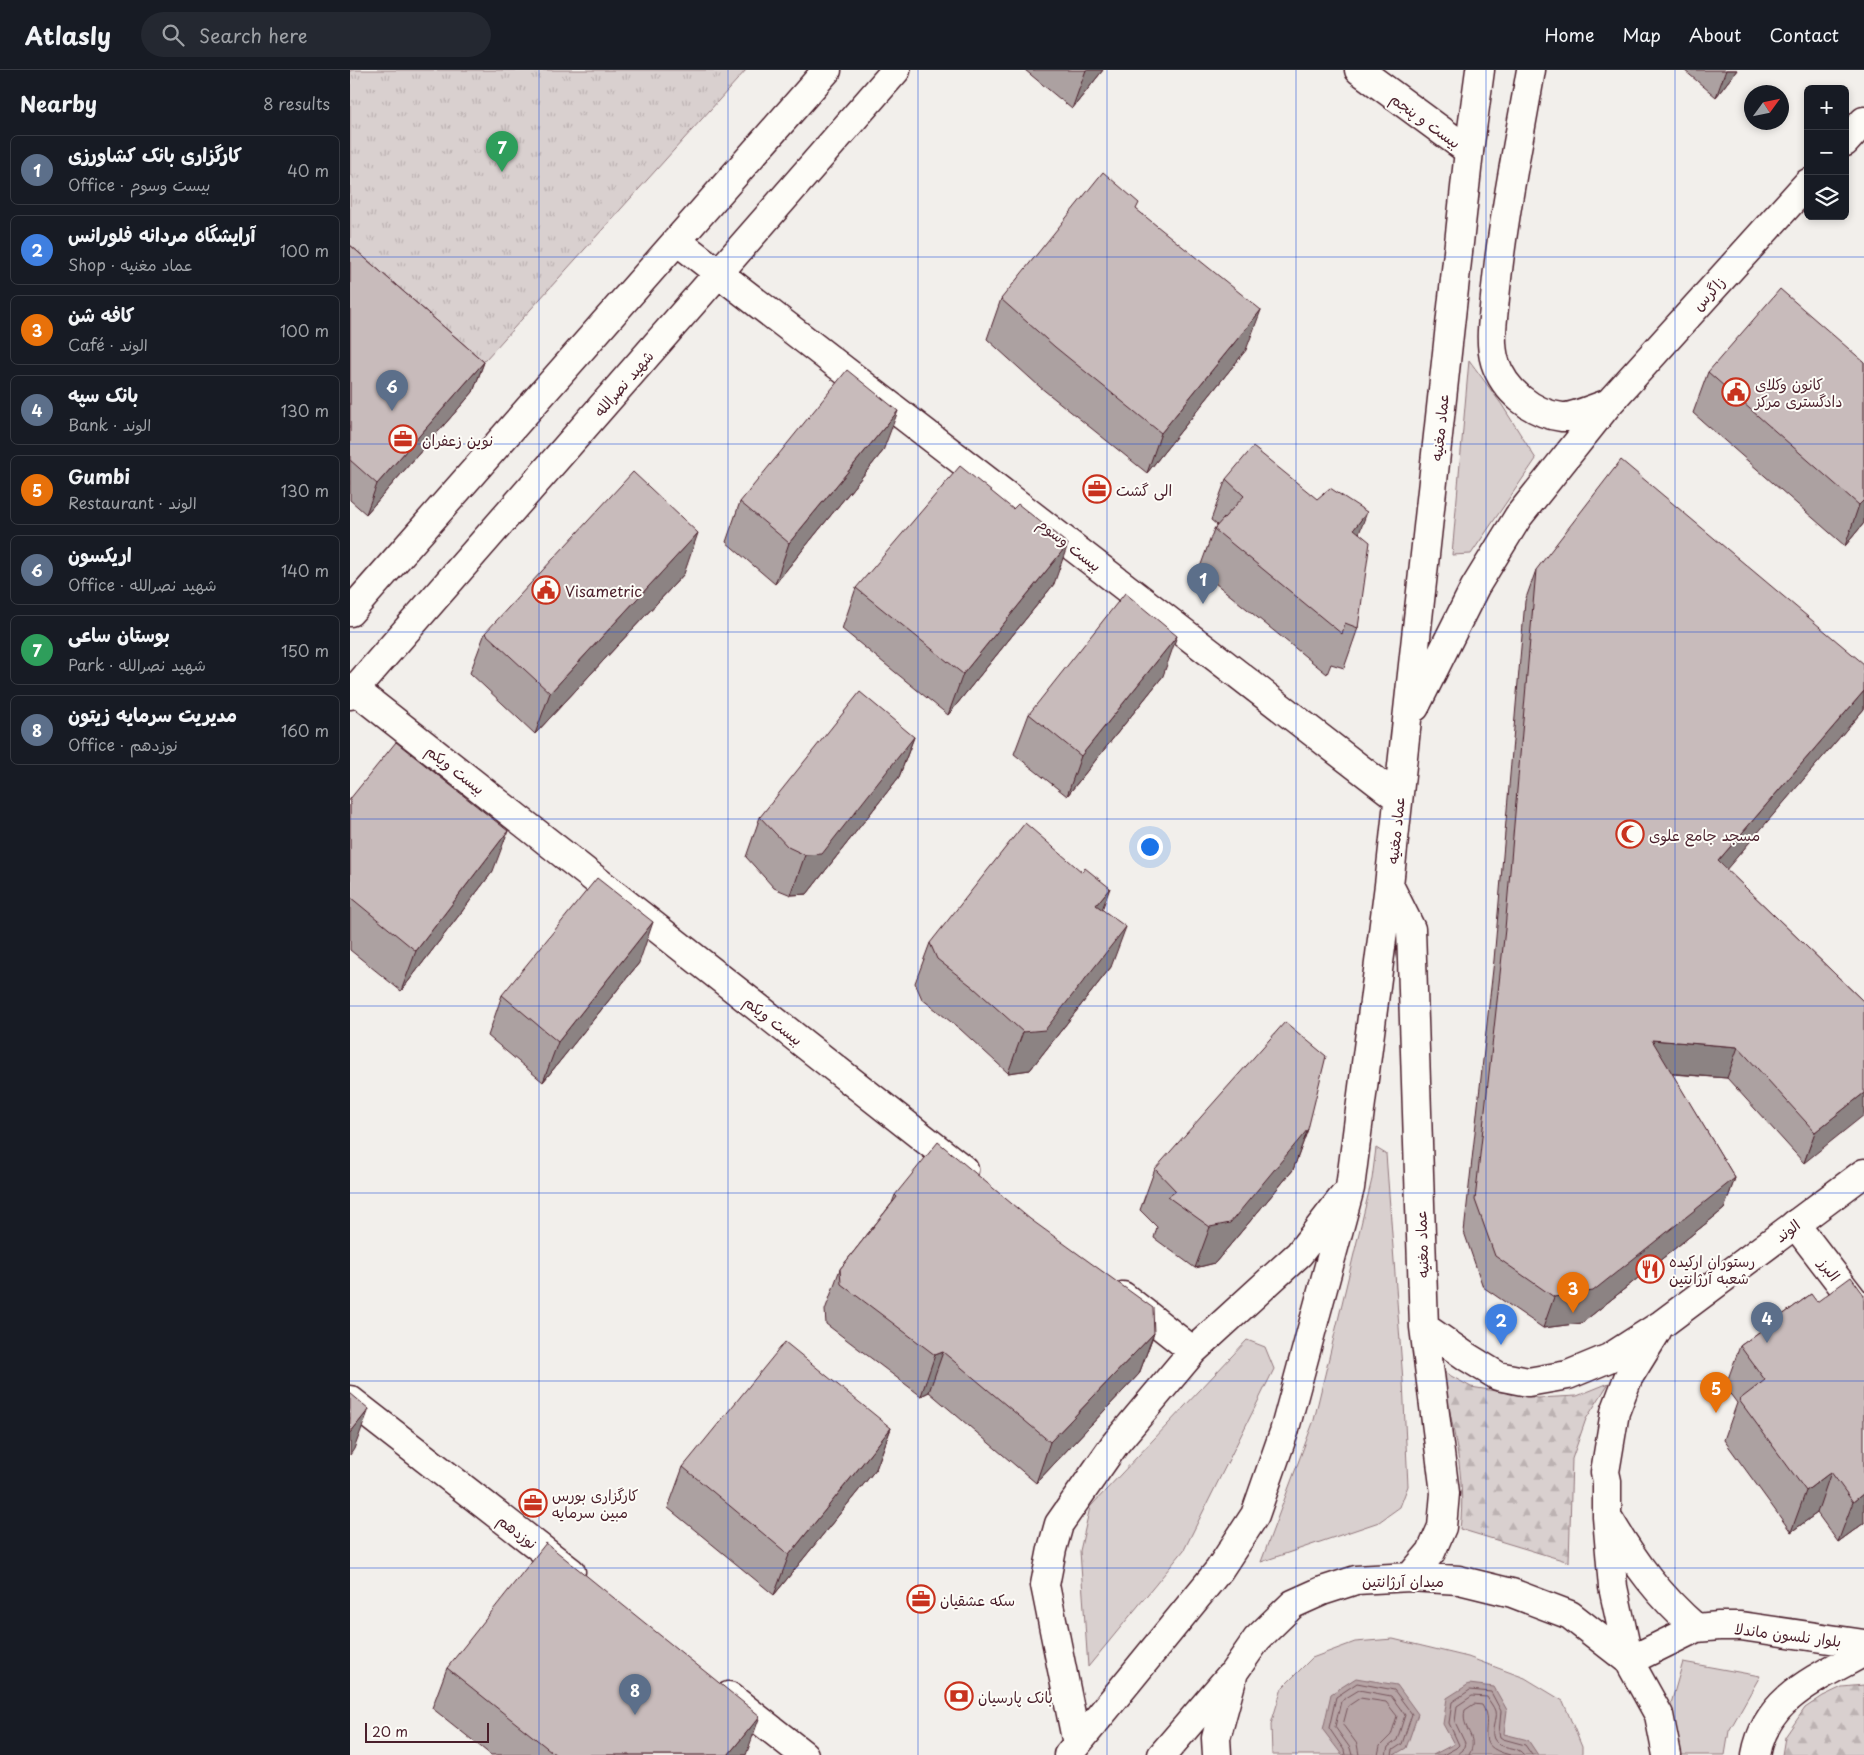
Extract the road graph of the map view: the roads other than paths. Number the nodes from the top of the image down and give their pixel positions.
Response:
1 (827, 70) edge
2 (896, 70) edge
3 (1359, 70) edge
4 (1480, 70) edge
5 (1531, 70) edge
6 (1864, 121) edge
7 (1849, 138) edge
8 (1469, 151) junction
9 (1804, 187) edge
10 (677, 241) junction
11 (1456, 267) junction
12 (719, 273) junction
13 (1498, 273) junction
14 (1609, 403) junction
15 (350, 612) edge
16 (352, 692) edge
17 (1406, 723) junction
18 (1398, 798) junction
19 (1389, 885) junction
20 (1864, 1173) edge
21 (982, 1184) edge
22 (1350, 1188) junction
23 (1795, 1224) junction
24 (1107, 1283) edge
25 (1864, 1314) edge
26 (1662, 1324) junction
27 (1424, 1327) junction
28 (1193, 1351) junction
29 (350, 1400) edge
30 (1607, 1517) junction
31 (1410, 1577) junction
32 (593, 1590) edge
33 (1696, 1628) junction
34 (1864, 1644) edge
35 (1864, 1652) edge
36 (1629, 1661) junction
37 (1234, 1672) junction
38 (710, 1682) edge
39 (1073, 1749) edge
40 (804, 1755) edge
41 (1162, 1755) edge
42 (1217, 1755) edge
43 (1667, 1755) edge
44 (1756, 1755) edge

1 - 10 main road
2 - 12 main road, شهید نصرالله
3 - 8 main road, بیست و پنجم
4 - 8 main road, عماد مغنیه
5 - 13 main road
6 - 7 main road
8 - 11 main road, عماد مغنیه
9 - 14 main road, زاگرس
10 - 12 main road, بیست وسوم
10 - 15 main road
11 - 13 main road
11 - 17 main road, عماد مغنیه
12 - 16 main road, شهید نصرالله
12 - 18 main road, بیست وسوم
13 - 14 main road
14 - 17 main road, زاگرس
16 - 21 main road, بیست ویکم
17 - 18 main road, عماد مغنیه
18 - 19 main road, عماد مغنیه
19 - 22 main road
19 - 27 main road, عماد مغنیه
20 - 23 main road, الوند
22 - 28 main road
22 - 39 main road
23 - 25 main road, البرز
23 - 26 main road, الوند
24 - 28 main road
26 - 27 main road, الوند
26 - 30 main road
27 - 31 main road, عماد مغنیه
28 - 39 main road
29 - 32 main road, نوزدهم
30 - 33 main road
30 - 36 main road
31 - 36 main road, میدان آرژانتین
31 - 37 main road, میدان آرژانتین
33 - 34 main road, بلوار نلسون ماندلا
33 - 36 main road, بلوار نلسون ماندلا
35 - 44 main road
36 - 43 main road, میدان آرژانتین
37 - 41 main road
37 - 42 main road, میدان آرژانتین
38 - 40 main road

